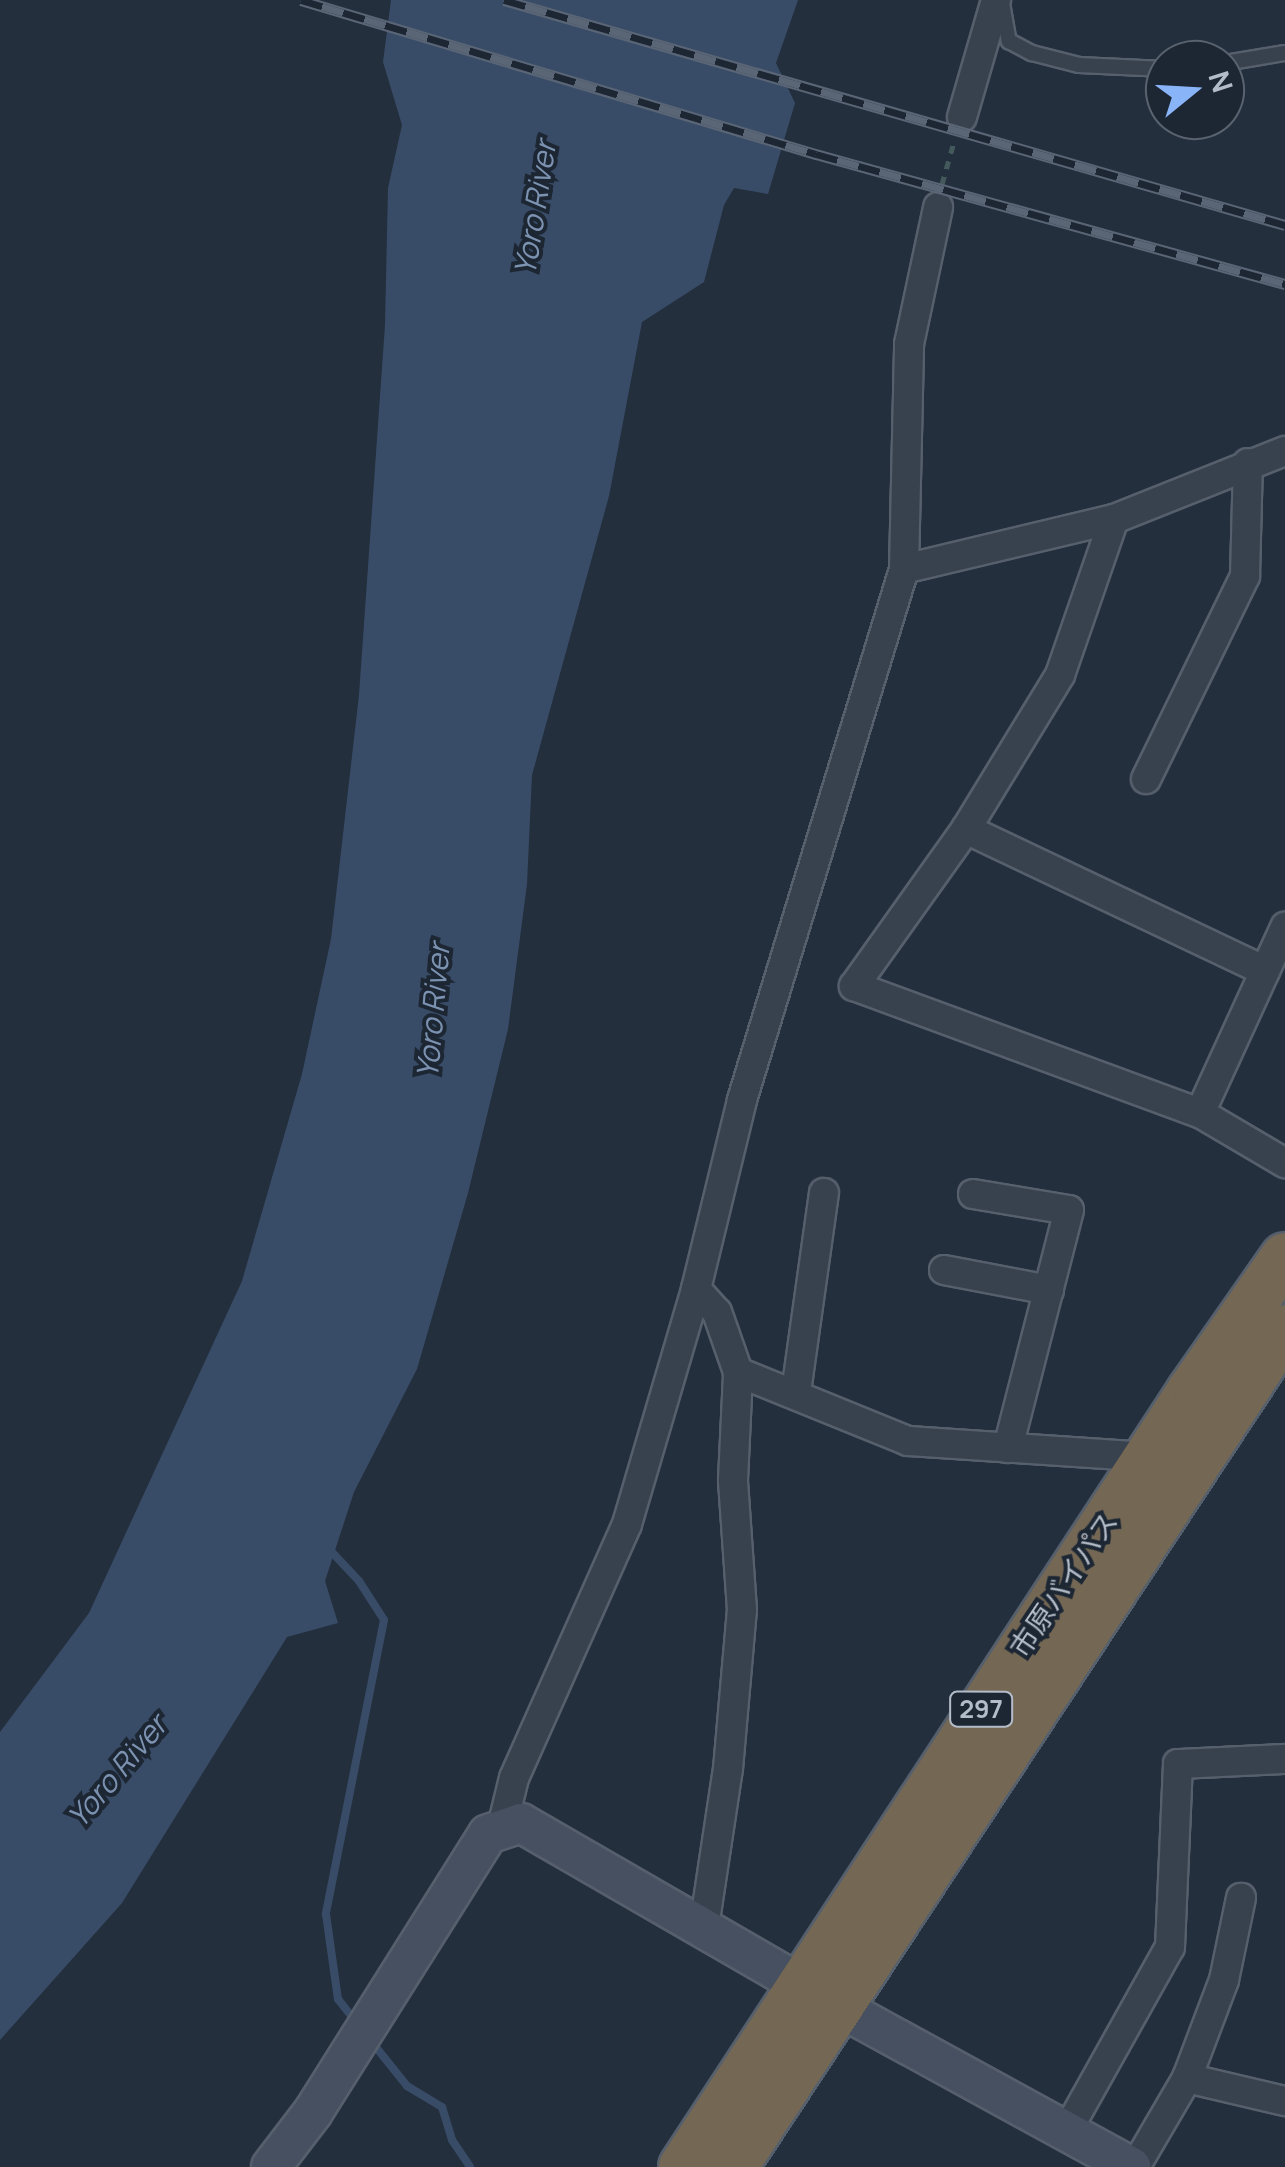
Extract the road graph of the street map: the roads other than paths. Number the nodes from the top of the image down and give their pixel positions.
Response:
1 (999, 0) edge
2 (1285, 52) edge
3 (1245, 59) edge
4 (1145, 67) edge
5 (960, 124) road end
6 (938, 207) road end
7 (1285, 451) edge
8 (1248, 462) junction
9 (1114, 519) junction
10 (904, 569) junction
11 (1146, 779) dead end
12 (966, 829) junction
13 (1285, 927) edge
14 (1264, 971) junction
15 (1200, 1113) junction
16 (1285, 1163) edge
17 (824, 1193) dead end
18 (973, 1194) dead end
19 (1285, 1256) edge
20 (944, 1270) dead end
21 (696, 1289) junction
22 (1048, 1290) junction
23 (1285, 1329) edge
24 (1271, 1367) edge
25 (738, 1372) junction
26 (796, 1392) junction
27 (1008, 1448) junction
28 (1148, 1457) junction
29 (1285, 1759) edge
30 (502, 1826) junction
31 (1240, 1898) dead end
32 (704, 1927) junction
33 (822, 1997) junction
34 (1187, 2078) junction
35 (1285, 2101) edge
36 (1067, 2130) junction
37 (271, 2167) edge
38 (683, 2167) edge
39 (733, 2167) edge
40 (1133, 2167) edge

1 - 4 lane
1 - 5 street
2 - 3 lane
6 - 10 street
7 - 8 street
8 - 9 street
8 - 11 street
9 - 10 street
9 - 12 street
10 - 21 street
12 - 14 street
12 - 15 street
13 - 14 street
14 - 15 street
15 - 16 street
17 - 26 street
18 - 22 street
19 - 28 highway, 市原バイパス / 297
20 - 22 street
21 - 25 street
21 - 30 street
22 - 27 street
23 - 24 highway, 市原バイパス / 297
24 - 33 highway, 市原バイパス / 297
25 - 26 street
25 - 32 street
26 - 27 street
27 - 28 street
28 - 33 highway, 市原バイパス / 297
29 - 36 street
30 - 32 street
30 - 37 street
31 - 34 street
32 - 33 street
33 - 36 street
33 - 38 highway, 市原バイパス / 297
33 - 39 highway, 市原バイパス / 297
34 - 35 street
34 - 40 street
36 - 40 street

